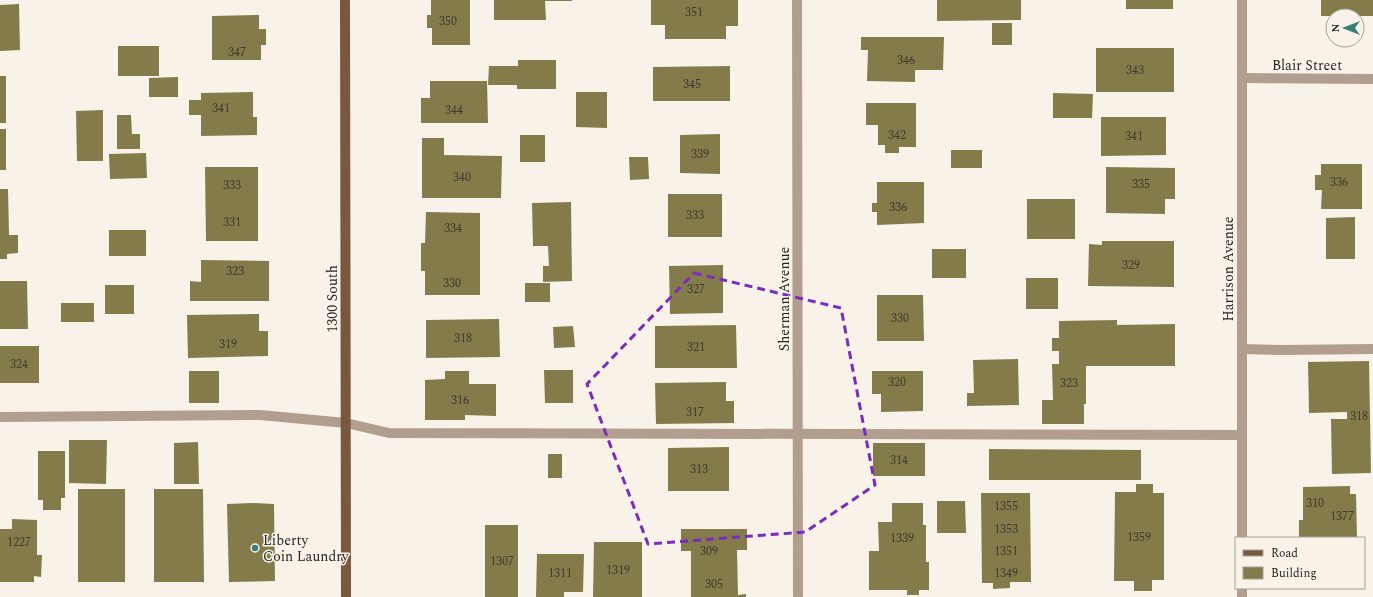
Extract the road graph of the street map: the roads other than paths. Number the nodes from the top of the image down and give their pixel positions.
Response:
1 (345, 0) edge
2 (797, 0) edge
3 (1242, 0) edge
4 (1242, 78) junction
5 (1373, 79) edge
6 (1242, 348) junction
7 (1373, 349) edge
8 (0, 417) edge
9 (346, 423) junction
10 (798, 434) junction
11 (1242, 435) junction
12 (1242, 537) edge
13 (346, 597) edge
14 (798, 597) edge

1 - 9 main road, 1300 South
2 - 10 street, Sherman Avenue
3 - 4 street, Harrison Avenue
4 - 5 street, Blair Street
4 - 6 street, Harrison Avenue
6 - 7 street
6 - 11 street, Harrison Avenue
8 - 9 street
9 - 10 street
9 - 13 main road, 1300 South
10 - 11 street
10 - 14 street, Sherman Avenue
11 - 12 street, Harrison Avenue

